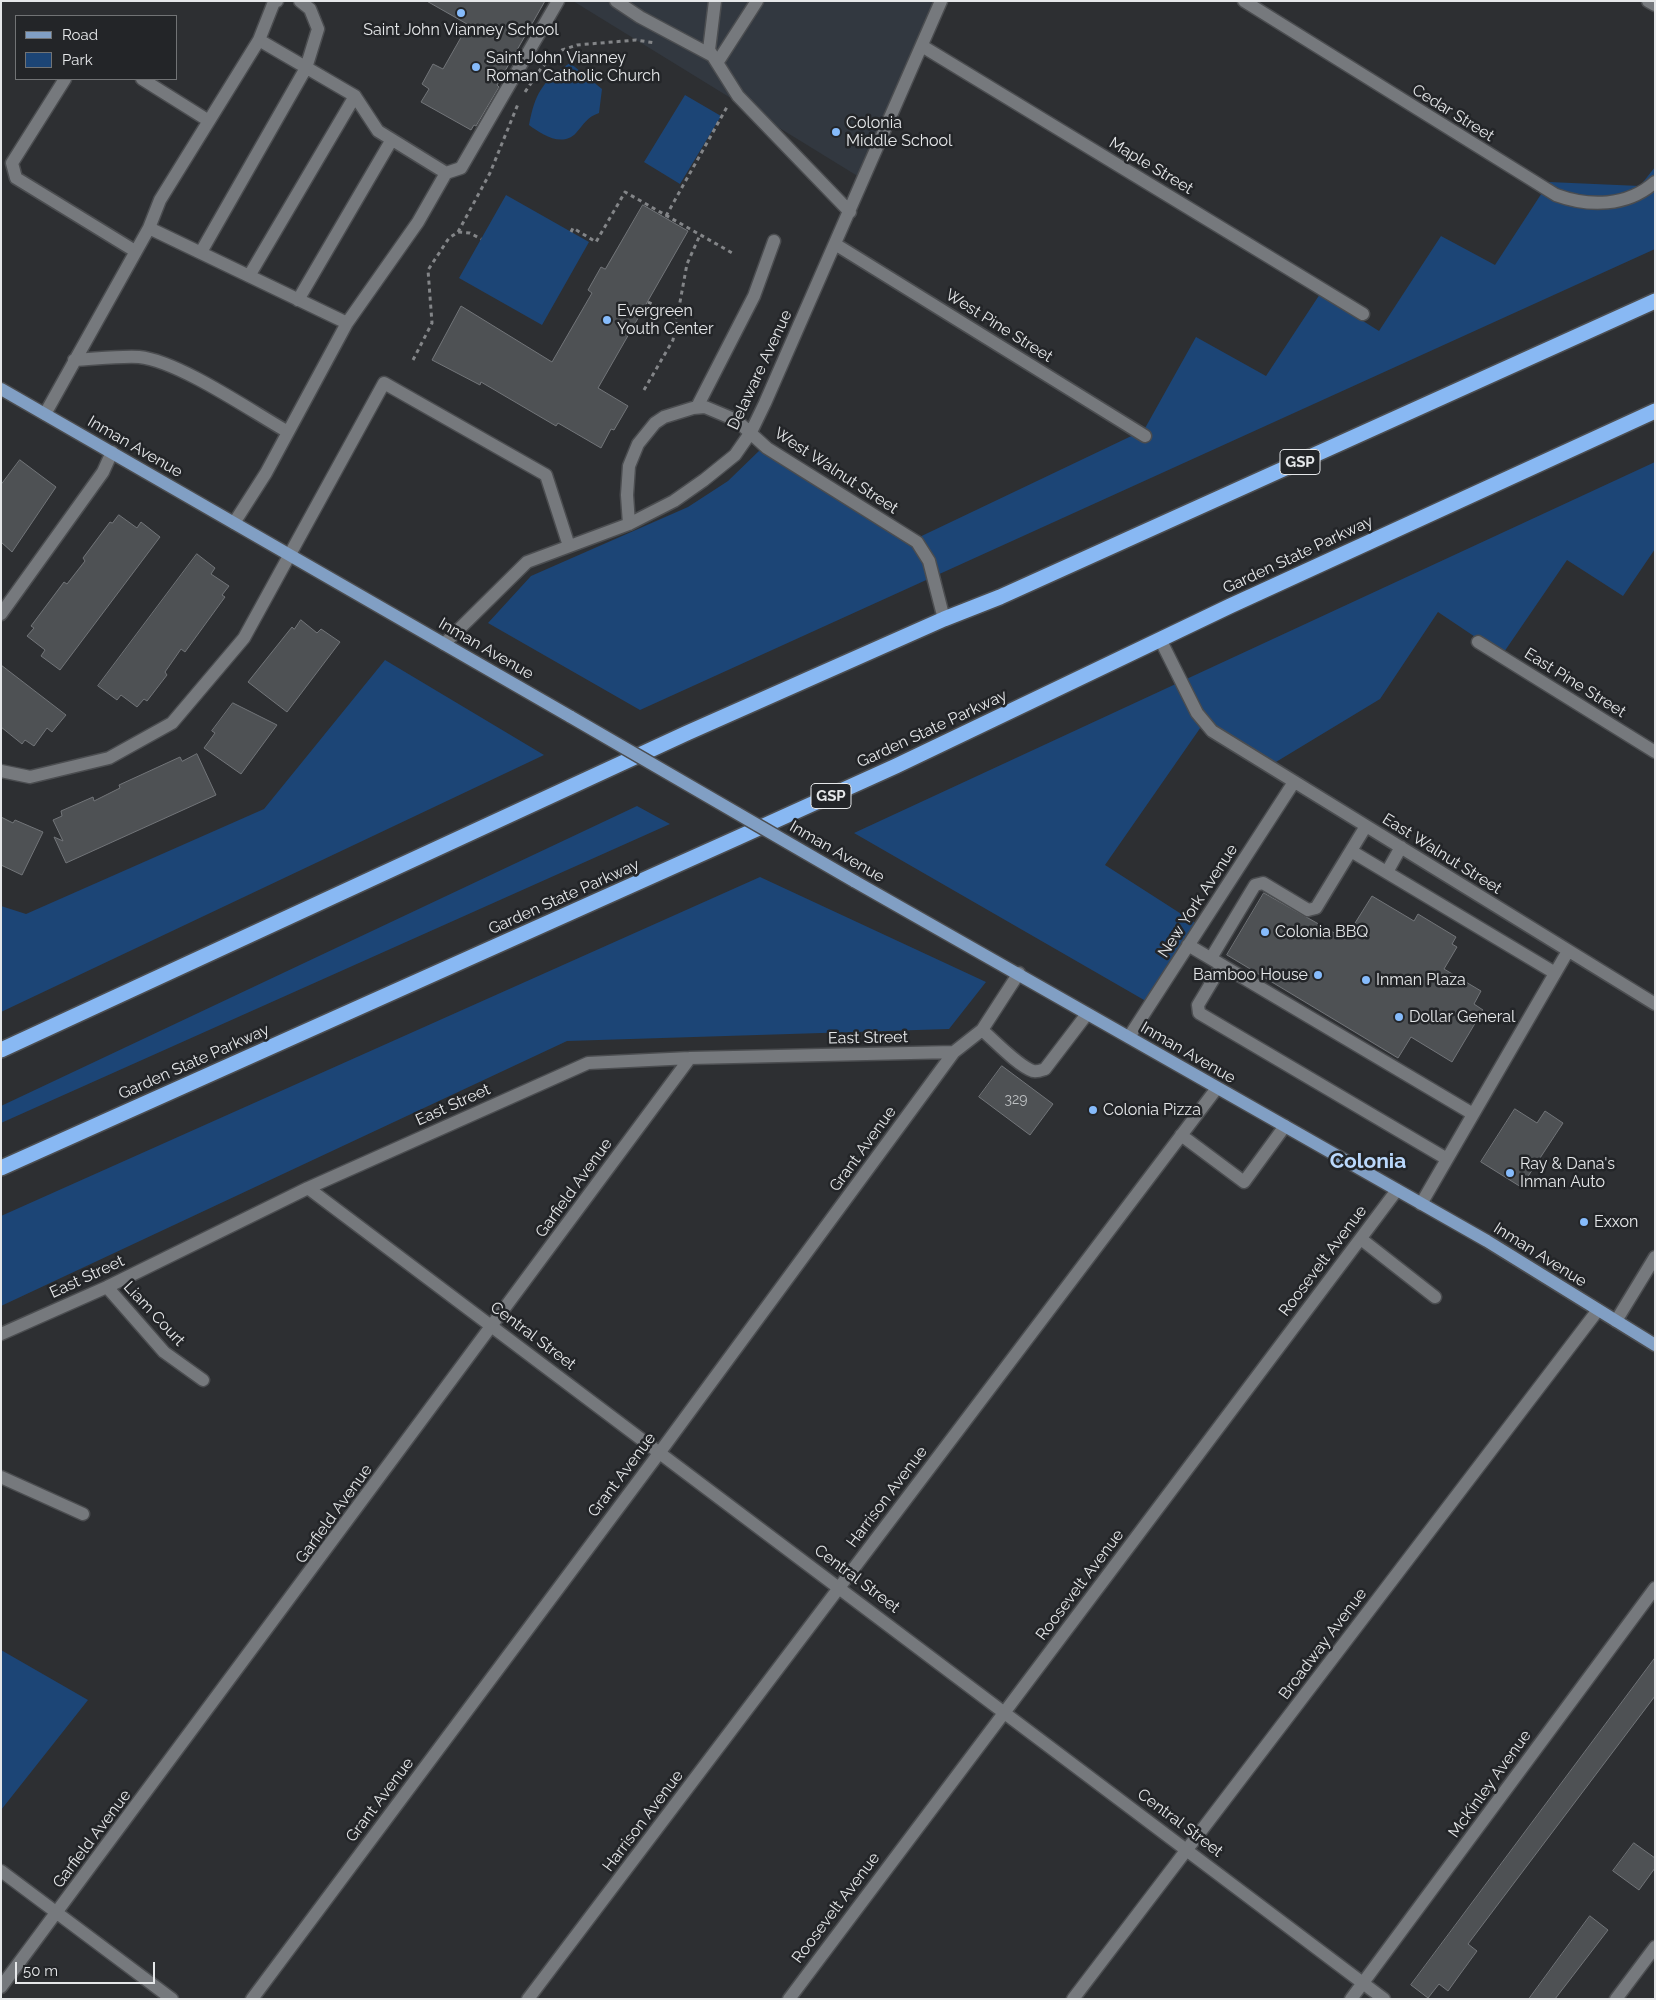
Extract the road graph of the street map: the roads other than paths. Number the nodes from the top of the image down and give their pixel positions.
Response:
1 (277, 1) edge
2 (300, 1) edge
3 (558, 1) edge
4 (616, 1) edge
5 (715, 1) edge
6 (757, 1) edge
7 (941, 1) edge
8 (1244, 1) edge
9 (1648, 1) edge
10 (1655, 5) edge
11 (259, 40) junction
12 (922, 46) junction
13 (715, 59) junction
14 (306, 68) junction
15 (64, 80) edge
16 (144, 80) edge
17 (355, 96) junction
18 (209, 121) junction
19 (391, 141) junction
20 (446, 173) junction
21 (1655, 182) edge
22 (850, 212) junction
23 (149, 228) junction
24 (774, 241) dead end
25 (835, 244) junction
26 (135, 252) junction
27 (200, 252) junction
28 (250, 276) junction
29 (298, 300) junction
30 (1655, 300) edge
31 (1363, 314) dead end
32 (347, 323) junction
33 (74, 360) junction
34 (1, 389) edge
35 (697, 407) junction
36 (1655, 412) edge
37 (45, 414) junction
38 (288, 432) junction
39 (751, 432) junction
40 (1145, 436) dead end
41 (112, 452) junction
42 (234, 523) junction
43 (629, 524) junction
44 (569, 546) junction
45 (289, 554) junction
46 (1, 614) edge
47 (944, 619) junction
48 (1160, 639) junction
49 (1478, 642) dead end
50 (444, 644) junction
51 (1655, 752) edge
52 (1, 771) edge
53 (1294, 782) junction
54 (1366, 826) junction
55 (1401, 848) junction
56 (1351, 851) junction
57 (1387, 872) junction
58 (1188, 945) junction
59 (1568, 951) junction
60 (1216, 961) junction
61 (1019, 973) junction
62 (1555, 973) junction
63 (1655, 1004) edge
64 (1087, 1014) junction
65 (982, 1030) junction
66 (1129, 1037) junction
67 (1, 1050) edge
68 (954, 1052) junction
69 (690, 1058) junction
70 (1217, 1088) junction
71 (1474, 1114) junction
72 (1286, 1126) junction
73 (1181, 1135) junction
74 (1447, 1159) junction
75 (1, 1168) edge
76 (308, 1188) junction
77 (1397, 1190) junction
78 (1421, 1204) junction
79 (1361, 1239) junction
80 (1655, 1257) edge
81 (107, 1286) junction
82 (1435, 1297) dead end
83 (1598, 1310) junction
84 (1616, 1321) junction
85 (492, 1326) junction
86 (1, 1334) edge
87 (1655, 1345) edge
88 (203, 1380) dead end
89 (660, 1452) junction
90 (1, 1477) edge
91 (83, 1514) dead end
92 (840, 1587) junction
93 (1655, 1588) edge
94 (1005, 1712) junction
95 (1187, 1849) junction
96 (1, 1871) edge
97 (57, 1912) junction
98 (1655, 1948) edge
99 (1363, 1983) junction
100 (1, 1988) edge
101 (172, 1999) edge
102 (252, 1999) edge
103 (528, 1999) edge
104 (789, 1999) edge
105 (1073, 1999) edge
106 (1351, 1999) edge
107 (1384, 1999) edge
108 (1616, 1999) edge

1 - 11 street
2 - 14 street
3 - 20 street
4 - 13 street
5 - 13 street
6 - 13 street
7 - 12 street, Delaware Avenue
8 - 21 street, Cedar Street
9 - 10 street
11 - 14 street
11 - 18 street
12 - 22 street, Delaware Avenue
12 - 31 street, Maple Street
13 - 22 street
14 - 17 street
14 - 27 street
15 - 26 street
16 - 18 street
17 - 19 street
17 - 28 street
18 - 23 street
19 - 20 street
19 - 29 street
20 - 32 street
22 - 25 street, Delaware Avenue
23 - 26 street
23 - 27 street
24 - 35 street
25 - 39 street, Delaware Avenue
25 - 40 street, West Pine Street
26 - 33 street
27 - 28 street
28 - 29 street
29 - 32 street
30 - 47 highway, GSP
32 - 38 street
33 - 37 street
33 - 38 street
34 - 37 main road, Inman Avenue
35 - 39 street, West Walnut Street
35 - 43 street
36 - 48 highway, Garden State Parkway / GSP
37 - 41 main road, Inman Avenue
38 - 42 street
39 - 43 street, Delaware Avenue
39 - 47 street, West Walnut Street
41 - 42 main road, Inman Avenue
41 - 46 street
42 - 45 main road, Inman Avenue
43 - 44 street, Delaware Avenue
44 - 45 street
44 - 50 street, Delaware Avenue
45 - 50 main road, Inman Avenue
45 - 52 street
47 - 67 highway, GSP
48 - 53 street, East Walnut Street
48 - 75 highway, Garden State Parkway / GSP
49 - 51 street, East Pine Street
50 - 61 main road, Inman Avenue, bridge
53 - 54 street, East Walnut Street
53 - 58 street, New York Avenue
54 - 55 street, East Walnut Street
54 - 56 street
55 - 57 street
55 - 59 street, East Walnut Street
56 - 57 street
56 - 60 street
57 - 62 street
58 - 60 street
58 - 66 street, New York Avenue
59 - 62 street
59 - 63 street, East Walnut Street
60 - 71 street
60 - 74 street
61 - 64 main road, Inman Avenue
61 - 65 street, Grant Avenue
62 - 71 street
64 - 65 street
64 - 66 main road, Inman Avenue
65 - 68 street, Grant Avenue
66 - 70 main road, Inman Avenue
68 - 69 street, East Street
68 - 89 street, Grant Avenue
69 - 76 street, East Street
69 - 85 street, Garfield Avenue
70 - 72 main road, Inman Avenue
70 - 73 street, Harrison Avenue
71 - 74 street
72 - 73 street
72 - 77 main road, Inman Avenue
73 - 92 street, Harrison Avenue
74 - 78 street
76 - 81 street, East Street
76 - 85 street, Central Street
77 - 78 main road, Inman Avenue
77 - 79 street, Roosevelt Avenue
78 - 83 main road, Inman Avenue
79 - 82 street
79 - 94 street, Roosevelt Avenue
80 - 84 street
81 - 86 street, East Street
81 - 88 street, Liam Court
83 - 84 main road, Inman Avenue
83 - 95 street, Broadway Avenue
84 - 87 main road, Inman Avenue
85 - 89 street, Central Street
85 - 97 street, Garfield Avenue
89 - 92 street, Central Street
89 - 102 street, Grant Avenue
90 - 91 street
92 - 94 street, Central Street
92 - 103 street, Harrison Avenue
93 - 99 street, McKinley Avenue
94 - 95 street, Central Street
94 - 104 street, Roosevelt Avenue
95 - 99 street, Central Street
95 - 105 street, Broadway Avenue
96 - 97 street
97 - 100 street, Garfield Avenue
97 - 101 street
98 - 108 street
99 - 106 street, McKinley Avenue
99 - 107 street, Central Street

